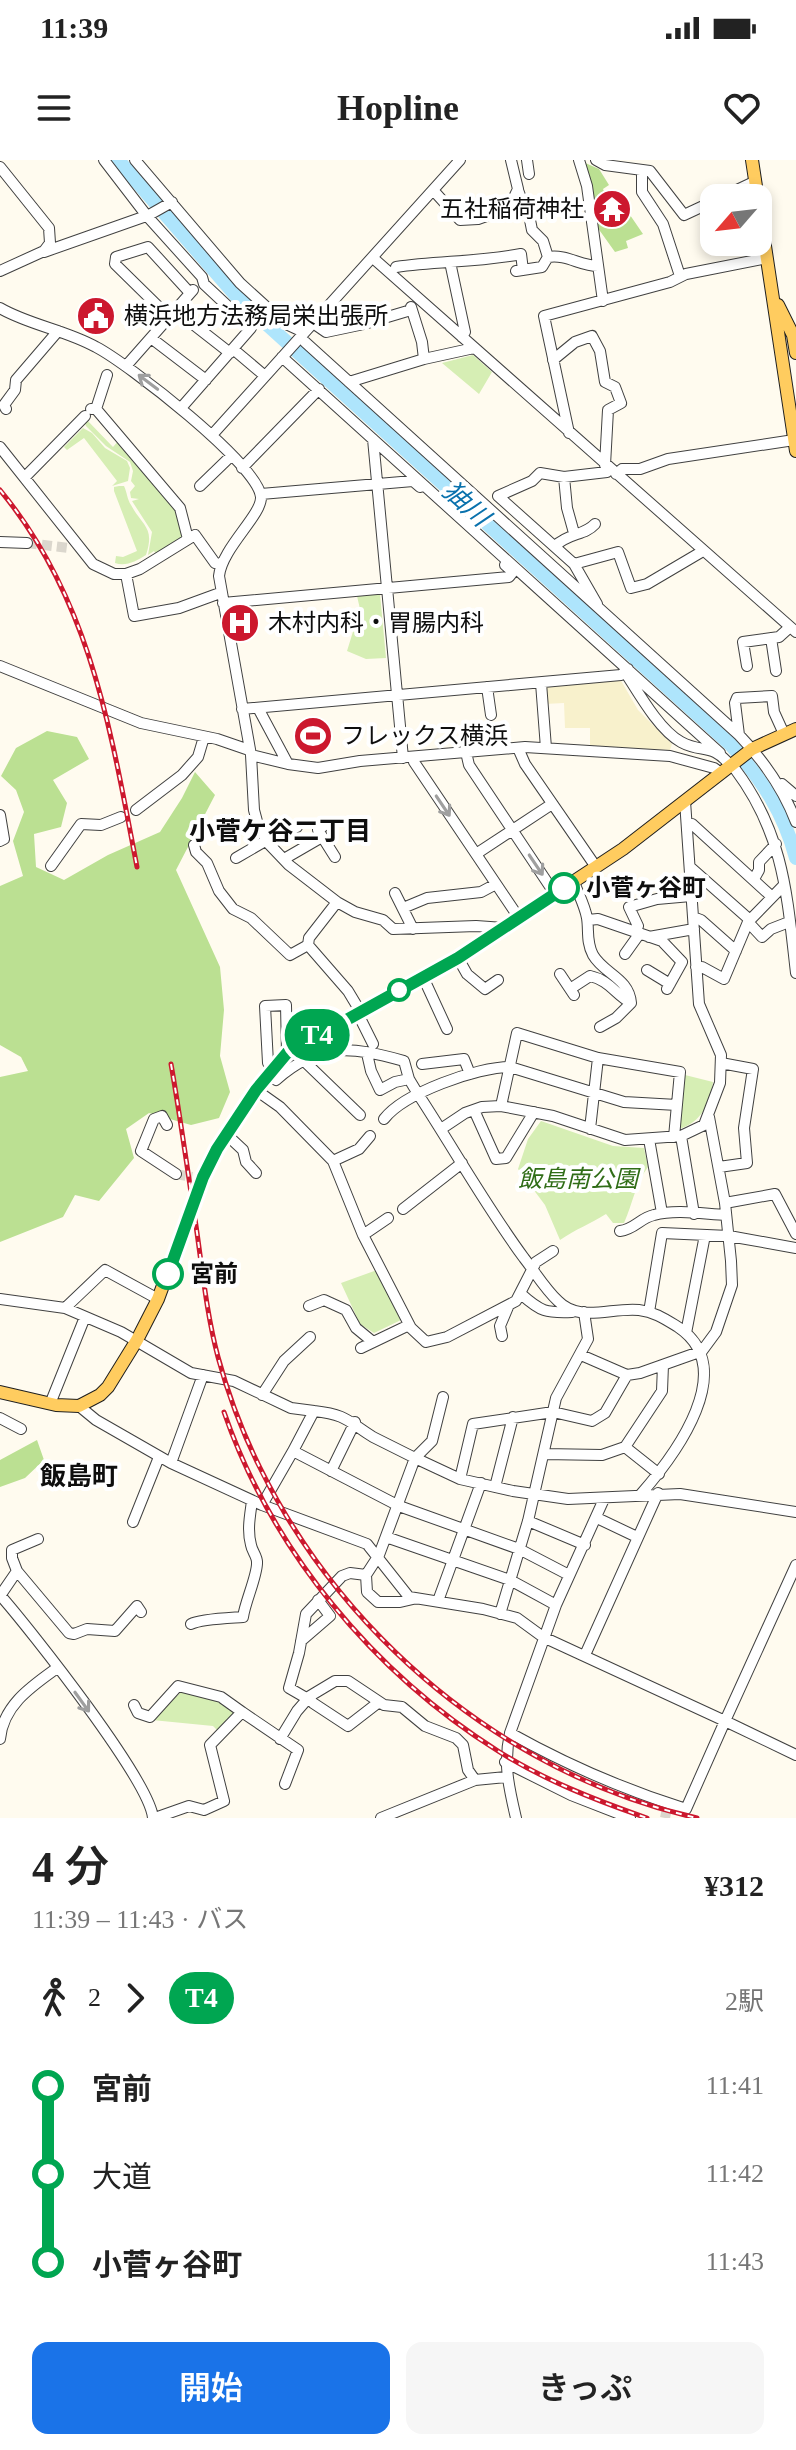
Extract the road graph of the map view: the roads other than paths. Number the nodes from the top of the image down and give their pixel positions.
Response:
1 (104, 160) edge
2 (135, 160) edge
3 (460, 160) edge
4 (511, 160) edge
5 (527, 160) edge
6 (579, 160) edge
7 (596, 160) edge
8 (752, 160) edge
9 (0, 167) edge
10 (642, 171) junction
11 (529, 174) dead end
12 (756, 181) junction
13 (750, 184) edge
14 (518, 189) junction
15 (433, 190) junction
16 (171, 203) junction
17 (700, 208) edge
18 (148, 216) junction
19 (49, 228) junction
20 (78, 240) junction
21 (38, 254) junction
22 (548, 257) junction
23 (373, 258) junction
24 (767, 258) junction
25 (450, 262) junction
26 (598, 266) junction
27 (396, 267) dead end
28 (0, 271) edge
29 (680, 276) junction
30 (204, 284) junction
31 (190, 293) junction
32 (414, 295) junction
33 (773, 295) junction
34 (603, 301) junction
35 (0, 308) edge
36 (411, 310) junction
37 (172, 314) junction
38 (313, 323) junction
39 (58, 331) junction
40 (301, 337) junction
41 (462, 337) junction
42 (151, 338) junction
43 (474, 348) junction
44 (231, 351) junction
45 (796, 353) edge
46 (283, 356) junction
47 (424, 359) junction
48 (553, 360) junction
49 (126, 366) junction
50 (107, 375) dead end
51 (265, 376) junction
52 (206, 380) junction
53 (349, 382) junction
54 (319, 389) junction
55 (181, 408) junction
56 (6, 409) dead end
57 (90, 412) junction
58 (569, 433) junction
59 (212, 435) junction
60 (373, 439) junction
61 (795, 446) edge
62 (0, 447) edge
63 (231, 456) junction
64 (242, 468) junction
65 (611, 469) junction
66 (25, 477) junction
67 (564, 477) junction
68 (377, 484) junction
69 (200, 486) dead end
70 (261, 494) junction
71 (595, 524) dead end
72 (574, 533) junction
73 (188, 539) junction
74 (0, 542) edge
75 (27, 543) tunnel mouth
76 (553, 544) junction
77 (703, 551) junction
78 (538, 554) junction
79 (220, 564) junction
80 (574, 564) junction
81 (126, 574) junction
82 (386, 588) junction
83 (222, 598) junction
84 (597, 606) junction
85 (793, 630) edge
86 (771, 638) junction
87 (0, 666) edge
88 (747, 666) dead end
89 (627, 670) junction
90 (776, 671) dead end
91 (541, 683) junction
92 (487, 687) junction
93 (395, 696) junction
94 (258, 708) junction
95 (242, 709) junction
96 (491, 715) dead end
97 (790, 732) edge
98 (739, 735) junction
99 (204, 737) junction
100 (518, 748) junction
101 (546, 748) junction
102 (751, 750) junction
103 (250, 752) junction
104 (466, 752) junction
105 (720, 753) junction
106 (408, 758) junction
107 (288, 764) junction
108 (730, 768) junction
109 (777, 781) junction
110 (796, 796) edge
111 (685, 801) junction
112 (552, 804) junction
113 (136, 810) dead end
114 (0, 815) edge
115 (121, 817) dead end
116 (796, 822) edge
117 (328, 823) dead end
118 (687, 825) junction
119 (297, 827) dead end
120 (513, 830) junction
121 (322, 837) junction
122 (266, 839) junction
123 (0, 841) edge
124 (776, 844) junction
125 (194, 845) dead end
126 (476, 854) junction
127 (335, 857) dead end
128 (236, 858) dead end
129 (284, 859) junction
130 (51, 866) dead end
131 (596, 867) junction
132 (690, 867) junction
133 (754, 879) junction
134 (574, 882) junction
135 (496, 884) junction
136 (784, 885) junction
137 (395, 893) dead end
138 (555, 894) junction
139 (691, 896) junction
140 (771, 896) junction
141 (337, 902) junction
142 (403, 908) junction
143 (693, 917) junction
144 (519, 918) junction
145 (588, 920) junction
146 (749, 921) junction
147 (789, 922) junction
148 (504, 928) junction
149 (413, 929) junction
150 (694, 929) junction
151 (641, 934) junction
152 (308, 945) junction
153 (736, 951) junction
154 (625, 954) dead end
155 (458, 958) junction
156 (696, 967) junction
157 (647, 970) dead end
158 (796, 973) edge
159 (560, 974) dead end
160 (423, 977) junction
161 (498, 980) dead end
162 (631, 1003) junction
163 (359, 1012) junction
164 (602, 1022) dead end
165 (447, 1029) dead end
166 (372, 1052) junction
167 (287, 1053) junction
168 (598, 1058) junction
169 (302, 1059) junction
170 (721, 1063) junction
171 (422, 1064) dead end
172 (510, 1067) junction
173 (270, 1071) junction
174 (470, 1074) junction
175 (409, 1079) junction
176 (256, 1090) junction
177 (594, 1093) junction
178 (418, 1094) junction
179 (677, 1105) junction
180 (501, 1106) junction
181 (474, 1110) junction
182 (534, 1112) junction
183 (360, 1115) dead end
184 (709, 1117) junction
185 (384, 1119) dead end
186 (167, 1125) dead end
187 (441, 1129) junction
188 (590, 1129) junction
189 (227, 1135) junction
190 (370, 1136) dead end
191 (677, 1137) junction
192 (649, 1139) junction
193 (333, 1161) junction
194 (462, 1163) junction
195 (719, 1167) junction
196 (256, 1173) dead end
197 (176, 1174) tunnel mouth
198 (725, 1203) junction
199 (403, 1209) dead end
200 (662, 1213) junction
201 (694, 1214) junction
202 (726, 1215) junction
203 (388, 1218) dead end
204 (620, 1231) dead end
205 (796, 1234) edge
206 (363, 1235) junction
207 (705, 1235) junction
208 (729, 1236) junction
209 (796, 1248) edge
210 (553, 1251) dead end
211 (532, 1268) junction
212 (521, 1294) junction
213 (0, 1299) edge
214 (158, 1299) junction
215 (309, 1306) dead end
216 (508, 1307) junction
217 (65, 1308) junction
218 (572, 1312) junction
219 (584, 1312) junction
220 (649, 1312) junction
221 (85, 1317) junction
222 (409, 1325) junction
223 (686, 1333) junction
224 (502, 1336) dead end
225 (310, 1337) dead end
226 (137, 1340) junction
227 (373, 1342) junction
228 (361, 1348) dead end
229 (702, 1351) junction
230 (581, 1355) junction
231 (663, 1365) junction
232 (203, 1375) junction
233 (627, 1375) junction
234 (1, 1395) edge
235 (262, 1395) junction
236 (443, 1397) dead end
237 (50, 1404) junction
238 (79, 1406) junction
239 (314, 1411) junction
240 (553, 1412) junction
241 (513, 1417) junction
242 (0, 1418) edge
243 (355, 1422) junction
244 (21, 1429) dead end
245 (625, 1447) junction
246 (293, 1451) junction
247 (544, 1454) junction
248 (159, 1457) junction
249 (415, 1458) junction
250 (171, 1463) junction
251 (331, 1471) junction
252 (659, 1474) junction
253 (460, 1479) junction
254 (481, 1483) junction
255 (495, 1487) junction
256 (658, 1493) junction
257 (534, 1494) junction
258 (641, 1494) junction
259 (604, 1499) junction
260 (257, 1503) junction
261 (399, 1506) junction
262 (796, 1512) edge
263 (597, 1518) junction
264 (528, 1521) junction
265 (133, 1522) dead end
266 (463, 1530) junction
267 (386, 1537) junction
268 (637, 1537) junction
269 (38, 1539) dead end
270 (585, 1545) junction
271 (519, 1549) junction
272 (379, 1555) junction
273 (451, 1561) junction
274 (796, 1565) edge
275 (17, 1571) junction
276 (366, 1575) junction
277 (569, 1575) junction
278 (510, 1580) junction
279 (0, 1596) edge
280 (415, 1598) junction
281 (318, 1600) junction
282 (438, 1601) junction
283 (556, 1605) junction
284 (141, 1612) dead end
285 (500, 1614) junction
286 (191, 1624) dead end
287 (543, 1637) junction
288 (301, 1641) junction
289 (585, 1655) junction
290 (57, 1668) junction
291 (309, 1698) junction
292 (379, 1702) junction
293 (134, 1705) dead end
294 (242, 1712) junction
295 (725, 1721) junction
296 (510, 1733) junction
297 (0, 1739) edge
298 (280, 1739) junction
299 (796, 1755) edge
300 (505, 1762) junction
301 (506, 1777) junction
302 (475, 1780) junction
303 (285, 1784) dead end
304 (198, 1814) edge
305 (154, 1818) edge
306 (381, 1818) edge
307 (516, 1818) edge
308 (630, 1818) edge

1 - 18 street
2 - 16 street
3 - 15 street
4 - 14 street
5 - 11 street
6 - 26 street
7 - 10 street
8 - 12 main road
9 - 19 street
10 - 17 street
10 - 29 street
12 - 13 street
12 - 24 main road
14 - 15 street
14 - 22 street
15 - 23 street
16 - 18 street
16 - 40 street
18 - 20 street
18 - 30 street
19 - 20 street
19 - 21 street
20 - 21 street
21 - 28 street
22 - 25 street
22 - 26 street
23 - 32 street
23 - 38 street
24 - 29 street
24 - 33 main road
25 - 27 street
25 - 41 street
26 - 34 street
29 - 34 street
30 - 31 street
30 - 44 street
31 - 37 street
31 - 37 street
32 - 36 street
32 - 41 street
33 - 45 main road
33 - 61 main road
34 - 48 street
35 - 39 street
36 - 38 street
36 - 47 street
37 - 42 street
37 - 44 street
38 - 40 street
39 - 49 street
39 - 56 street
40 - 46 street
40 - 53 street
41 - 43 street
42 - 49 street
42 - 52 street
43 - 47 street
43 - 58 street
44 - 51 street
44 - 52 street
46 - 51 street
46 - 54 street
47 - 53 street
48 - 58 street
48 - 65 street
55 -> 49 street
50 - 57 street
51 - 59 street
52 - 55 street
53 - 78 street
54 - 60 street
54 - 64 street
55 - 59 street
57 - 66 street
57 - 73 street
58 - 65 street
59 - 63 street
60 - 68 street
60 - 89 street
61 - 65 street
62 - 66 street
63 - 64 street
63 - 69 street
64 - 70 street
65 - 67 street
65 - 77 street
66 - 81 street
67 - 72 street
67 - 76 street
68 - 70 street
68 - 82 street
68 - 82 street
70 - 79 street
71 - 72 street
72 - 76 street
73 - 79 street
73 - 81 street
74 - 75 street
76 - 78 street
76 - 80 street
77 - 80 street
77 - 85 street
78 - 84 street
79 - 83 street
80 - 84 street
81 - 83 street
82 - 83 street
82 - 93 street
83 - 95 street
84 - 98 street
85 - 86 street
86 - 88 street
86 - 90 street
87 - 99 street
89 - 91 street
89 - 105 street
89 - 105 street
91 - 92 street
91 - 101 street
92 - 93 street
92 - 96 street
93 - 94 street
93 - 106 street
94 - 95 street
94 - 107 street
95 - 103 street
97 - 98 street
97 - 102 main road
98 - 102 street
99 - 103 street
99 - 113 street
100 - 101 street
100 - 104 street
100 - 112 street
101 - 108 street
102 - 108 main road
102 - 109 street
103 - 107 street
103 - 122 street
104 - 106 street
104 - 120 street
105 - 108 street
106 - 107 street
106 -> 126 street
108 - 111 main road
108 - 124 street
109 - 110 street
109 - 116 street
111 - 118 street
111 - 131 main road
112 - 120 street
112 - 131 street
114 - 123 street
115 - 130 street
117 - 121 street
118 - 132 street
118 - 133 street
119 - 122 street
120 - 126 street
120 -> 138 street
121 - 127 street
121 - 129 street
122 - 128 street
122 - 129 street
124 - 133 street
124 - 136 street
125 - 152 street
126 - 135 street
129 - 141 street
131 - 134 main road
132 - 139 street
132 - 146 street
133 - 140 street
134 - 138 main road
134 - 145 street
135 - 142 street
135 - 144 street
136 - 140 street
136 - 147 street
137 - 142 street
138 - 144 main road
139 - 143 street
139 - 151 street
140 - 146 street
141 - 149 street
141 - 152 street
142 - 149 street
143 - 150 street
143 - 153 street
144 - 148 main road
145 - 151 street
145 - 162 street
146 - 147 street
146 - 153 street
147 - 158 street
148 - 149 street
148 - 155 main road
150 - 151 street
150 - 156 street
151 - 154 street
151 - 157 street
152 - 163 street
153 - 156 street
155 - 160 main road
155 - 161 street
156 - 170 street
159 - 162 street
160 - 163 main road
160 - 165 street
162 - 164 street
163 - 166 street
163 - 167 main road
166 - 169 street
166 - 175 street
166 - 175 street
167 - 173 main road
167 - 173 street
168 - 172 street
168 - 177 street
168 - 179 street
169 - 173 street
169 - 183 street
170 - 184 street
170 - 195 street
171 - 174 street
172 - 174 street
172 - 177 street
172 - 180 street
173 - 176 main road
174 - 178 street
175 - 178 street
176 - 189 main road
176 - 193 street
177 - 179 street
177 - 188 street
178 - 185 street
178 - 187 street
179 - 191 street
180 - 181 street
180 - 182 street
181 - 182 street
181 - 187 street
182 - 188 street
184 - 191 street
184 - 195 street
186 - 197 street
187 - 194 street
188 - 192 street
189 - 196 street
189 - 214 main road
190 - 193 street
191 - 192 street
191 - 201 street
192 - 200 street
193 - 206 street
194 - 199 street
194 - 211 street
195 - 198 street
198 - 202 street
198 - 205 street
200 - 201 street
200 - 204 street
201 - 202 street
202 - 208 street
203 - 206 street
206 - 222 street
207 - 208 street
207 - 220 street
207 - 223 street
208 - 209 street
208 - 229 street
210 - 211 street
211 - 212 street
211 - 218 street
212 - 216 street
212 - 218 street
213 - 217 street
214 - 217 street
214 - 226 main road
215 - 227 street
216 - 222 street
216 - 224 street
217 - 221 street
218 - 219 street
219 - 220 street
219 - 230 street
220 - 223 street
221 - 226 street
221 - 237 street
222 - 227 street
223 - 229 street
225 - 235 street
226 - 232 street
226 - 238 main road
227 - 228 street
229 - 231 street
229 - 252 street
230 - 233 street
230 - 240 street
231 - 233 street
231 - 245 street
232 - 235 street
232 - 250 street
233 - 240 street
234 - 237 main road
235 - 239 street
236 - 249 street
237 - 238 main road
238 - 248 street
239 - 243 street
239 - 246 street
240 - 241 street
240 - 247 street
241 - 253 street
241 - 255 street
242 - 244 street
243 - 249 street
243 - 251 street
245 - 247 street
245 - 252 street
246 - 251 street
246 - 260 street
247 - 257 street
248 - 250 street
248 - 265 street
249 - 253 street
249 - 261 street
250 - 260 street
251 - 261 street
252 - 258 street
253 - 254 street
254 - 255 street
254 - 266 street
255 - 257 street
256 - 258 street
256 - 262 street
256 - 268 street
257 - 259 street
257 - 264 street
258 - 259 street
259 - 263 street
260 - 272 street
260 - 286 street
261 - 266 street
261 - 267 street
263 - 268 street
263 - 270 street
264 - 270 street
264 - 271 street
266 - 271 street
266 - 273 street
267 - 272 street
267 - 273 street
268 - 289 street
269 - 275 street
270 - 277 street
271 - 277 street
271 - 278 street
272 - 276 street
272 - 280 street
273 - 278 street
273 - 282 street
274 - 295 street
275 - 279 street
275 - 284 street
276 - 280 street
276 - 281 street
277 - 283 street
278 - 283 street
278 - 285 street
279 - 290 street
280 - 282 street
281 - 288 street
281 - 288 street
282 - 285 street
283 - 287 street
285 - 287 street
287 - 289 street
287 - 296 street
288 - 291 street
289 - 295 street
290 - 297 street
290 -> 305 street
291 - 292 street
291 - 292 street
291 - 298 street
292 - 302 street
293 - 294 street
294 - 298 street
294 - 304 street
295 - 296 street
295 - 299 street
296 - 300 street
298 - 303 street
300 - 301 street
300 - 308 street
301 - 302 street
301 - 307 street
302 - 306 street
304 - 305 street

